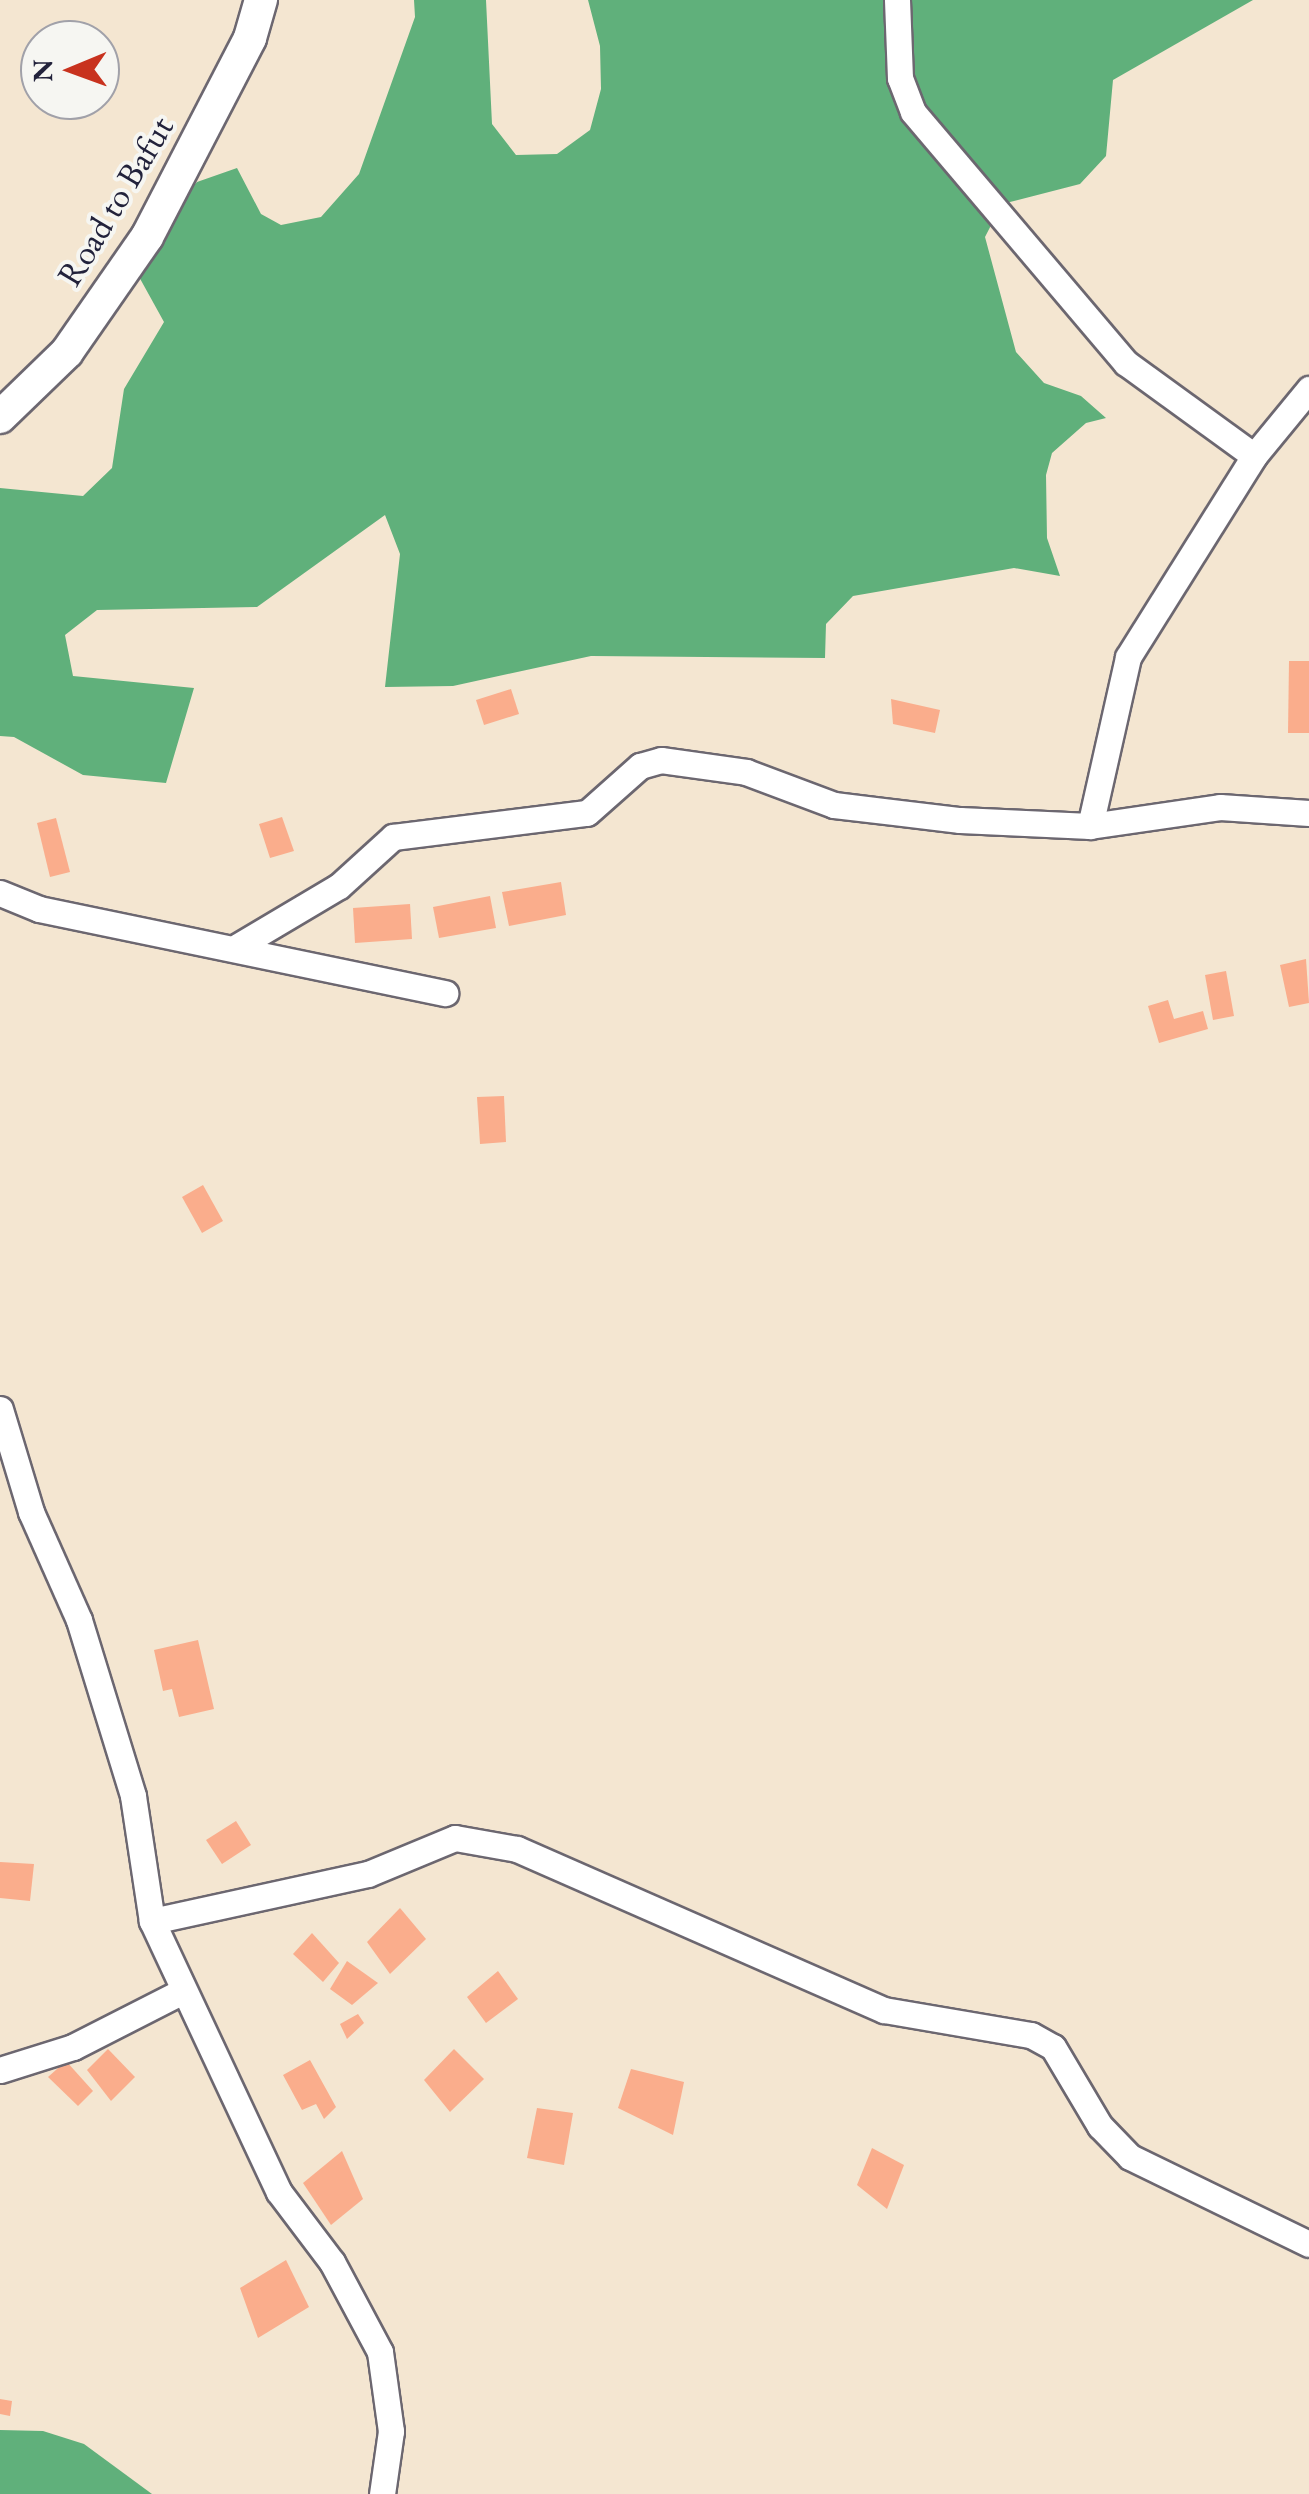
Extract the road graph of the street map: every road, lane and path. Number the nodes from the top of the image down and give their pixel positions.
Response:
1 (261, 0) edge
2 (898, 0) edge
3 (1309, 388) edge
4 (0, 417) edge
5 (1254, 456) junction
6 (1309, 813) edge
7 (1090, 826) junction
8 (0, 893) edge
9 (238, 946) junction
10 (445, 993) dead end
11 (0, 1409) edge
12 (152, 1921) junction
13 (183, 1990) junction
14 (0, 2070) edge
15 (1309, 2244) edge
16 (382, 2494) edge

1 - 4 street, Road to Bafut
2 - 5 street
3 - 5 street
5 - 7 street
6 - 7 street
7 - 9 street
8 - 9 street
9 - 10 street
11 - 12 street
12 - 13 street
12 - 15 street
13 - 14 street
13 - 16 street

